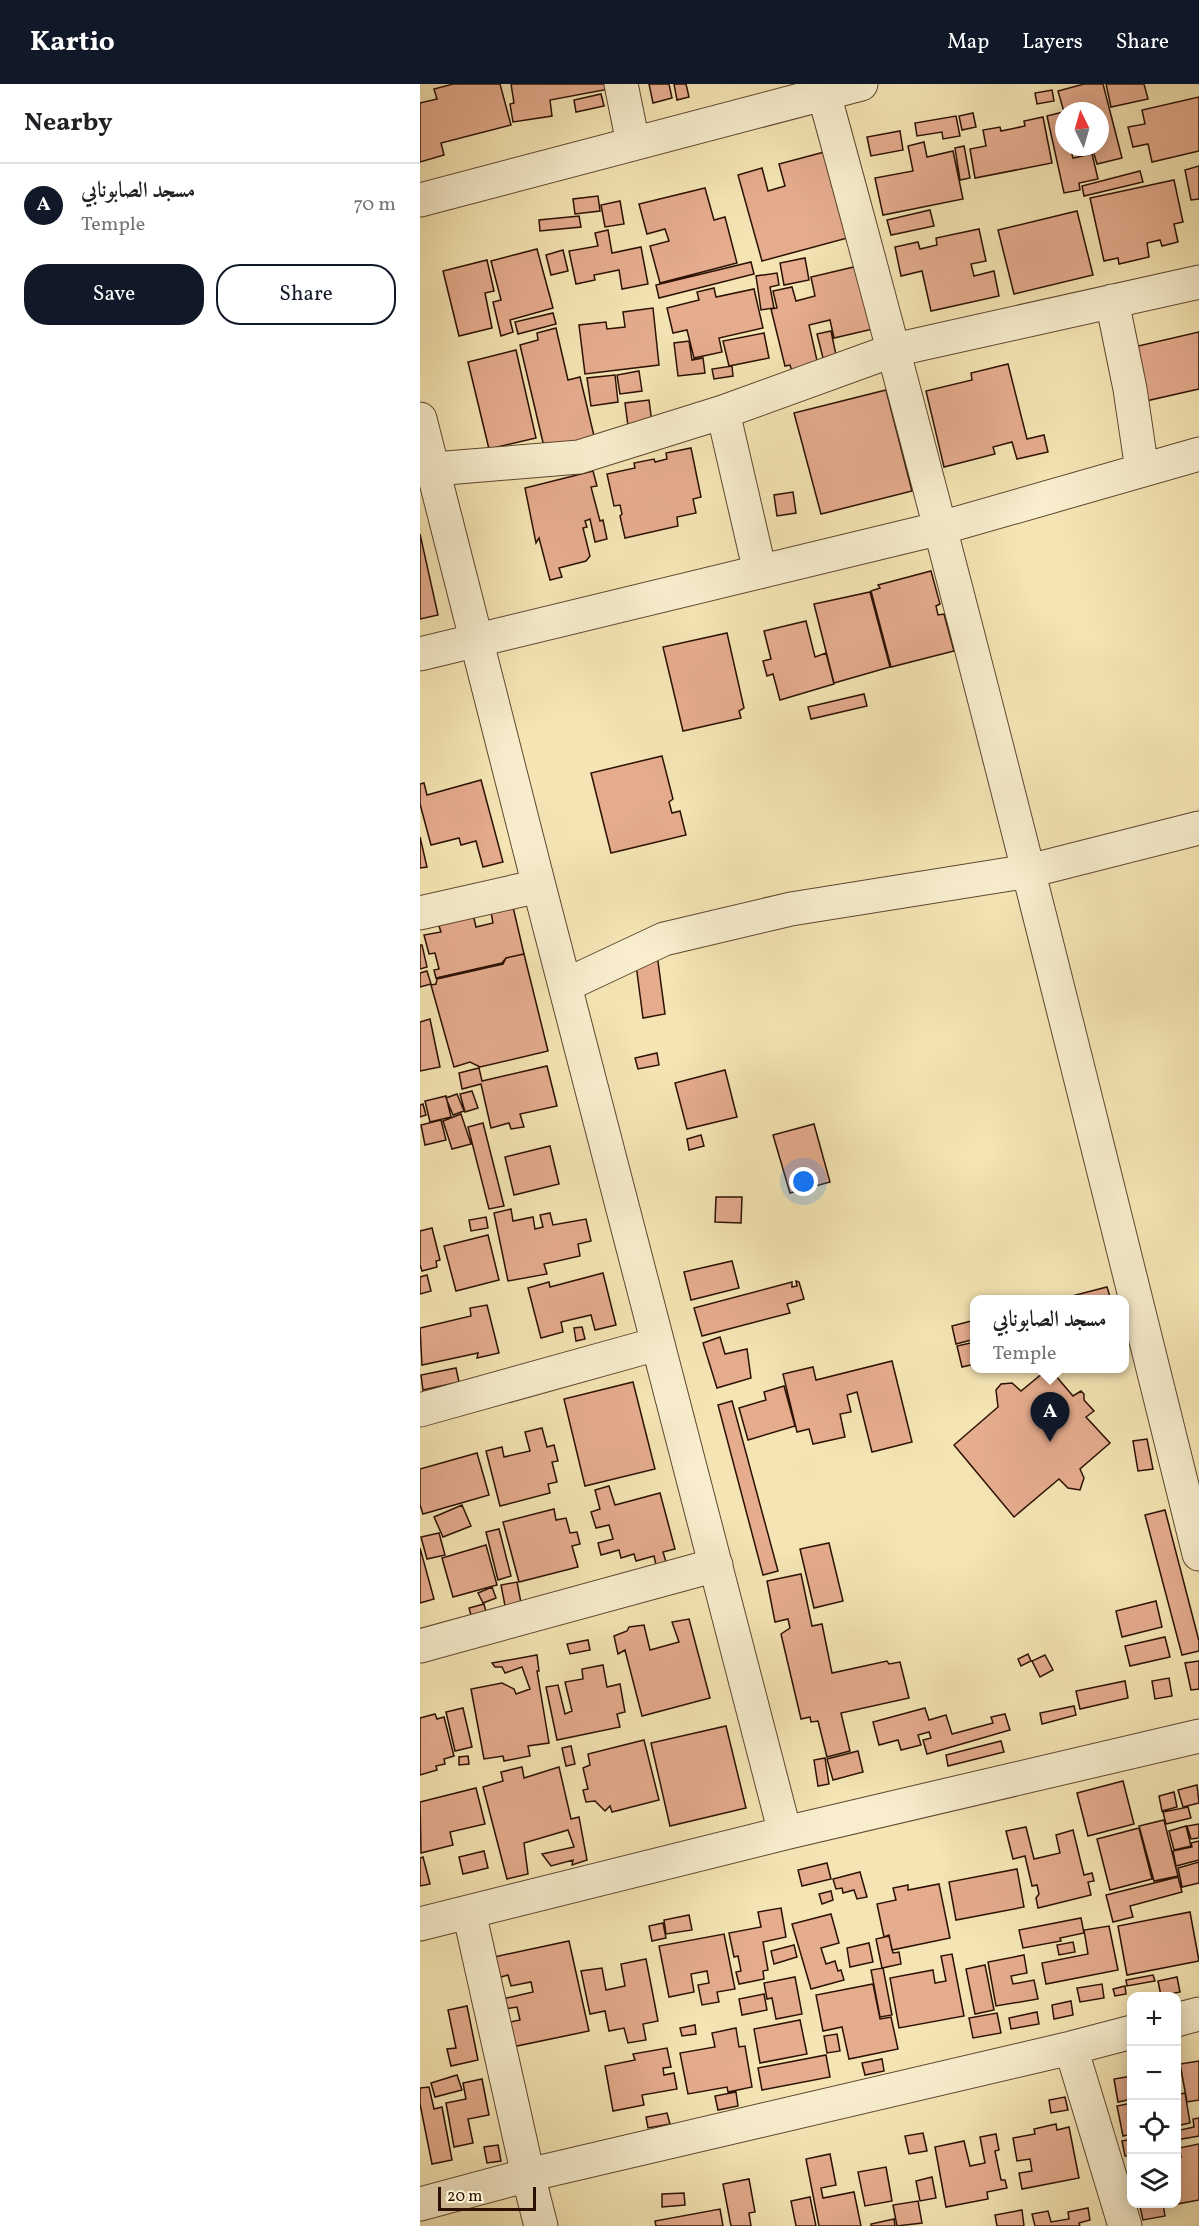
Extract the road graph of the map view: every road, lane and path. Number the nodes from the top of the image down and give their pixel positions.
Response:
1 (621, 84) edge
2 (861, 84) edge
3 (824, 93) junction
4 (633, 143) junction
5 (420, 200) edge
6 (1199, 282) edge
7 (1112, 301) junction
8 (894, 350) junction
9 (723, 412) junction
10 (420, 418) edge
11 (1199, 454) edge
12 (434, 469) junction
13 (1142, 470) junction
14 (941, 528) junction
15 (760, 572) junction
16 (477, 640) junction
17 (420, 654) edge
18 (1199, 828) edge
19 (1029, 871) junction
20 (539, 886) junction
21 (420, 913) edge
22 (566, 985) junction
23 (657, 1344) junction
24 (420, 1410) edge
25 (1199, 1554) edge
26 (716, 1565) junction
27 (420, 1646) edge
28 (1199, 1736) edge
29 (785, 1833) junction
30 (469, 1912) junction
31 (420, 1924) edge
32 (1199, 2014) edge
33 (1181, 2019) edge
34 (1127, 2033) edge
35 (1071, 2048) junction
36 (528, 2175) junction
37 (420, 2204) edge
38 (541, 2226) edge
39 (1125, 2226) edge

1 - 4 street
2 - 3 street
3 - 4 street
3 - 8 street
4 - 5 street
6 - 7 street
7 - 8 street
7 - 13 street
8 - 9 street
8 - 14 street
9 - 12 street
9 - 15 street
10 - 12 street
11 - 13 street
12 - 16 street
13 - 14 street
14 - 15 street
14 - 19 street
15 - 16 street
16 - 17 street
16 - 20 street
18 - 19 street
19 - 22 street
19 - 25 street
20 - 21 street
20 - 22 street
22 - 23 street
23 - 24 street
23 - 26 street
26 - 27 street
26 - 29 street
28 - 29 street
29 - 30 street
30 - 31 street
30 - 36 street
32 - 33 street
34 - 35 street
35 - 36 street
35 - 39 street
36 - 37 street
36 - 38 street

